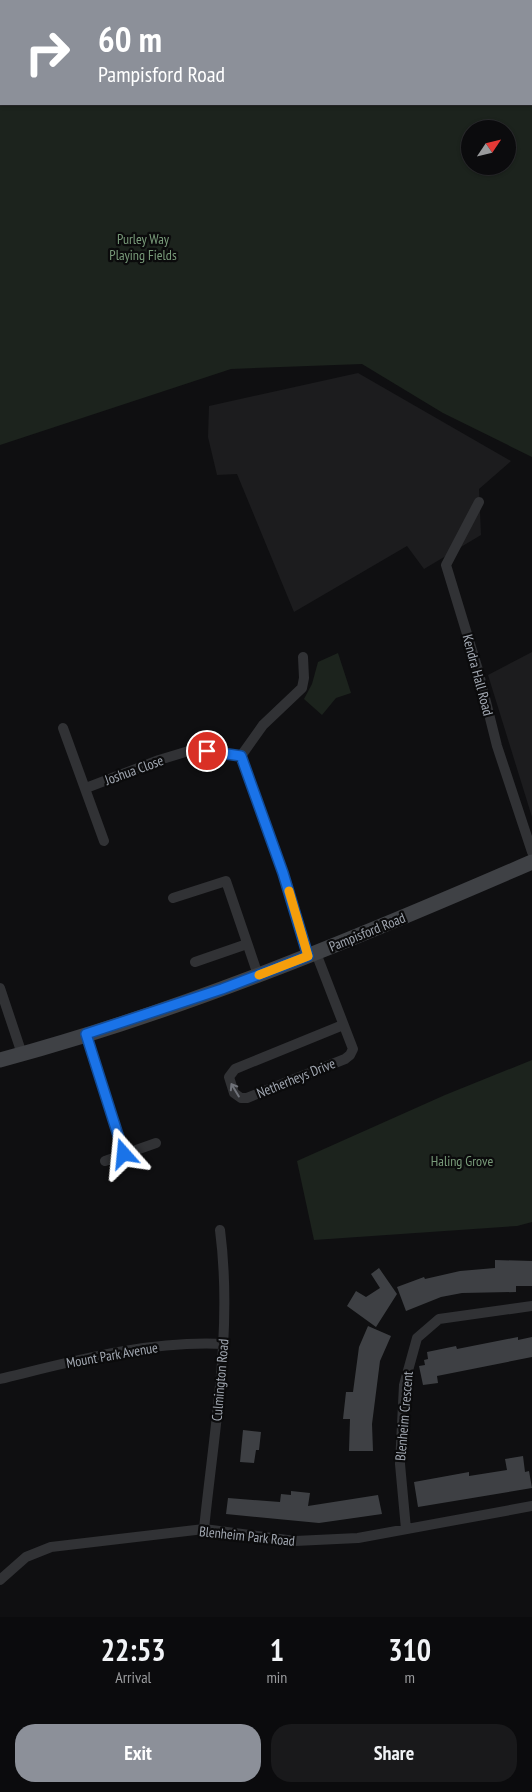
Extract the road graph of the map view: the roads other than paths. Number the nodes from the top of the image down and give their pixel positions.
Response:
1 (479, 502) dead end
2 (302, 657) dead end
3 (62, 728) dead end
4 (241, 756) junction
5 (86, 788) junction
6 (104, 841) dead end
7 (532, 852) edge
8 (532, 862) edge
9 (173, 898) dead end
10 (247, 944) junction
11 (312, 954) junction
12 (195, 962) dead end
13 (258, 975) junction
14 (0, 988) edge
15 (343, 1025) junction
16 (86, 1034) junction
17 (22, 1054) junction
18 (0, 1060) edge
19 (156, 1143) dead end
20 (124, 1154) junction
21 (105, 1161) dead end
22 (220, 1230) dead end
23 (532, 1306) edge
24 (224, 1344) junction
25 (0, 1378) edge
26 (532, 1506) edge
27 (204, 1529) junction
28 (406, 1529) junction
29 (0, 1580) edge

1 - 7 street, Kendra Hall Road
2 - 4 street
3 - 5 street
4 - 5 street, Joshua Close
4 - 11 street, Netherheys Drive
5 - 6 street
8 - 11 street, Pampisford Road
9 - 10 street
10 - 12 street
10 - 13 street
11 - 13 street, Pampisford Road
11 - 15 street, Netherheys Drive
13 - 16 street, Pampisford Road
14 - 17 street
15 -> 15 street, Netherheys Drive
16 - 17 street, Pampisford Road
16 - 20 street
17 - 18 street, Pampisford Road
19 - 20 street
20 - 21 street
22 - 24 street, Culmington Road
23 - 28 street, Blenheim Crescent
24 - 25 street, Mount Park Avenue
24 - 27 street, Culmington Road
26 - 28 street, Blenheim Park Road
27 - 28 street, Blenheim Park Road
27 - 29 street, Blenheim Park Road

